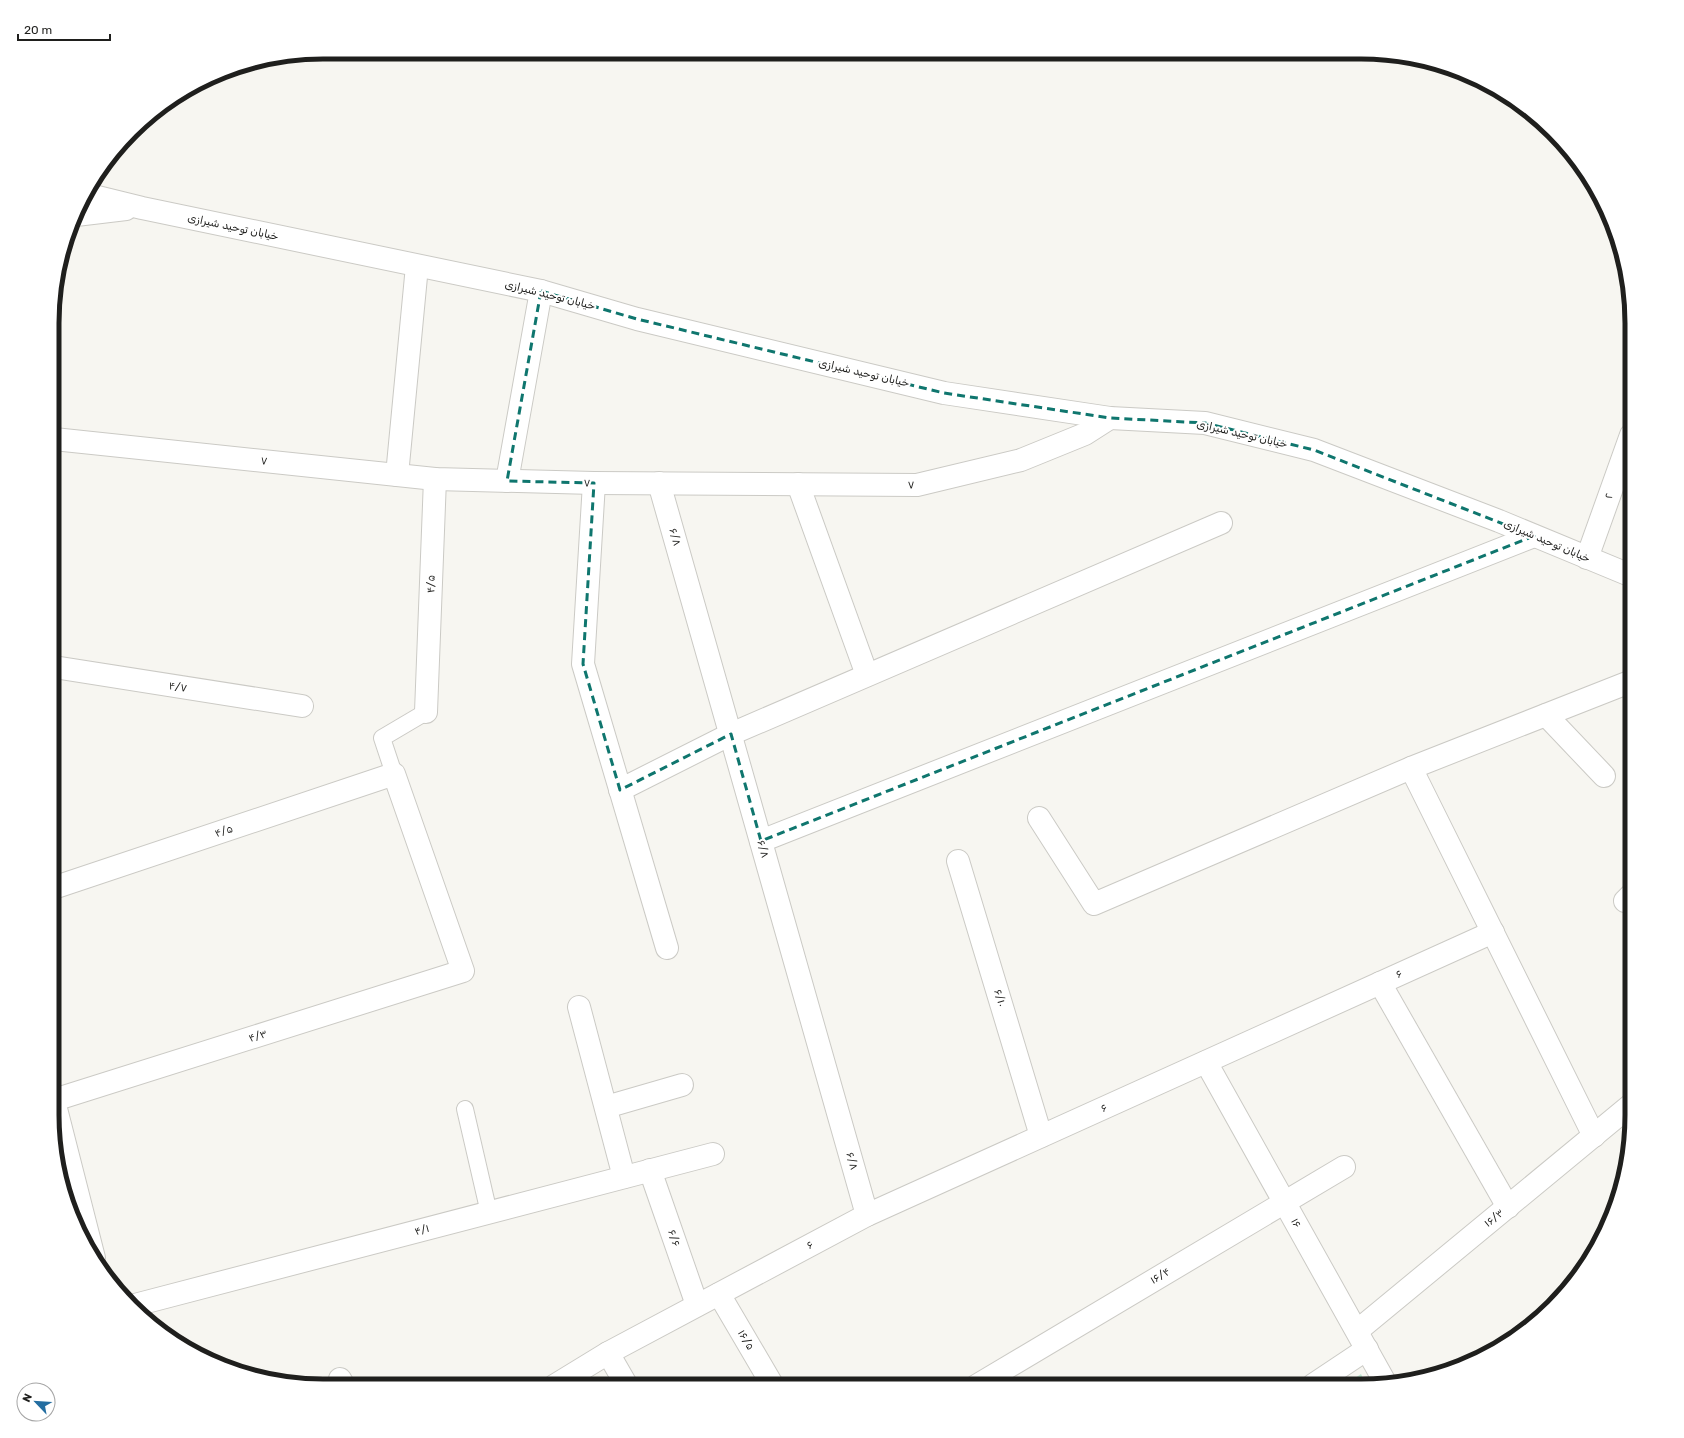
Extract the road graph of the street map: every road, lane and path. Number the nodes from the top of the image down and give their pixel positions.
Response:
1 (92, 196) edge
2 (142, 208) junction
3 (82, 214) edge
4 (417, 266) junction
5 (541, 291) junction
6 (1110, 418) junction
7 (59, 440) edge
8 (1625, 453) edge
9 (397, 475) junction
10 (435, 480) junction
11 (507, 481) junction
12 (594, 483) junction
13 (659, 483) junction
14 (798, 484) junction
15 (1221, 523) dead end
16 (1534, 536) junction
17 (1586, 558) junction
18 (1625, 573) edge
19 (59, 668) edge
20 (867, 675) junction
21 (1625, 684) edge
22 (302, 706) dead end
23 (426, 712) joint
24 (1546, 715) junction
25 (730, 734) junction
26 (1411, 768) junction
27 (394, 774) junction
28 (1604, 776) dead end
29 (620, 790) junction
30 (1039, 818) dead end
31 (761, 841) junction
32 (958, 861) dead end
33 (59, 886) edge
34 (1493, 932) junction
35 (666, 948) dead end
36 (1380, 983) junction
37 (579, 1007) dead end
38 (1206, 1062) junction
39 (682, 1085) dead end
40 (59, 1096) edge
41 (606, 1107) junction
42 (465, 1109) dead end
43 (1625, 1110) edge
44 (59, 1123) edge
45 (1041, 1136) junction
46 (1594, 1136) junction
47 (713, 1154) dead end
48 (1344, 1167) dead end
49 (650, 1170) junction
50 (624, 1177) junction
51 (1284, 1202) junction
52 (1508, 1207) junction
53 (489, 1213) junction
54 (867, 1215) junction
55 (89, 1237) edge
56 (719, 1294) junction
57 (138, 1304) edge
58 (697, 1305) junction
59 (1357, 1331) junction
60 (1367, 1349) junction
61 (608, 1353) junction
62 (1383, 1378) edge
63 (565, 1379) edge
64 (623, 1379) edge
65 (769, 1379) edge
66 (988, 1379) edge
67 (1323, 1379) edge

1 - 2 street, خیابان توحید شیرازی
2 - 3 street
2 - 4 street, خیابان توحید شیرازی
4 - 5 street, خیابان توحید شیرازی
4 - 9 street
5 - 6 street, خیابان توحید شیرازی
5 - 11 street
6 - 14 street, ۷
6 - 16 street, خیابان توحید شیرازی
7 - 9 street, ۷
8 - 17 street, ۲
9 - 10 street, ۷
10 - 11 street, ۷
10 - 23 street, ۴/۵
11 - 12 street, ۷
12 - 13 street, ۷
12 - 29 street
13 - 14 street, ۷
13 - 25 street, ۶/۸
14 - 20 street
15 - 20 street
16 - 17 street, خیابان توحید شیرازی
16 - 31 street
17 - 18 street, خیابان توحید شیرازی
19 - 22 street, ۴/۷
20 - 25 street
21 - 24 street
23 - 27 lane
24 - 26 street
24 - 28 street
25 - 29 street
25 - 31 street, ۶/۸
26 - 30 street
26 - 34 street
27 - 33 street, ۴/۵
27 - 40 street, ۴/۳
29 - 35 street
31 - 54 street, ۶/۸
32 - 45 street, ۶/۱۰
34 - 36 street, ۶
34 - 46 street
36 - 38 street, ۶
36 - 52 street
37 - 41 street
38 - 45 street, ۶
38 - 51 street, ۱۶
39 - 41 street
41 - 50 street
42 - 53 lane
43 - 46 street, ۱۶/۳
44 - 55 street
45 - 54 street, ۶
46 - 52 street, ۱۶/۳
47 - 49 street, ۴/۱
48 - 51 street, ۱۶/۴
49 - 50 street, ۴/۱
49 - 58 street, ۶/۶
50 - 53 street, ۴/۱
51 - 59 street, ۱۶
51 - 66 street, ۱۶/۴
52 - 59 street, ۱۶/۳
53 - 57 street, ۴/۱
54 - 56 street, ۶
56 - 58 street, ۶
56 - 65 street, ۱۶/۵
58 - 61 street, ۶
59 - 60 street, ۱۶
60 - 62 street, ۱۶
60 - 67 street
61 - 63 street, ۶
61 - 64 street

